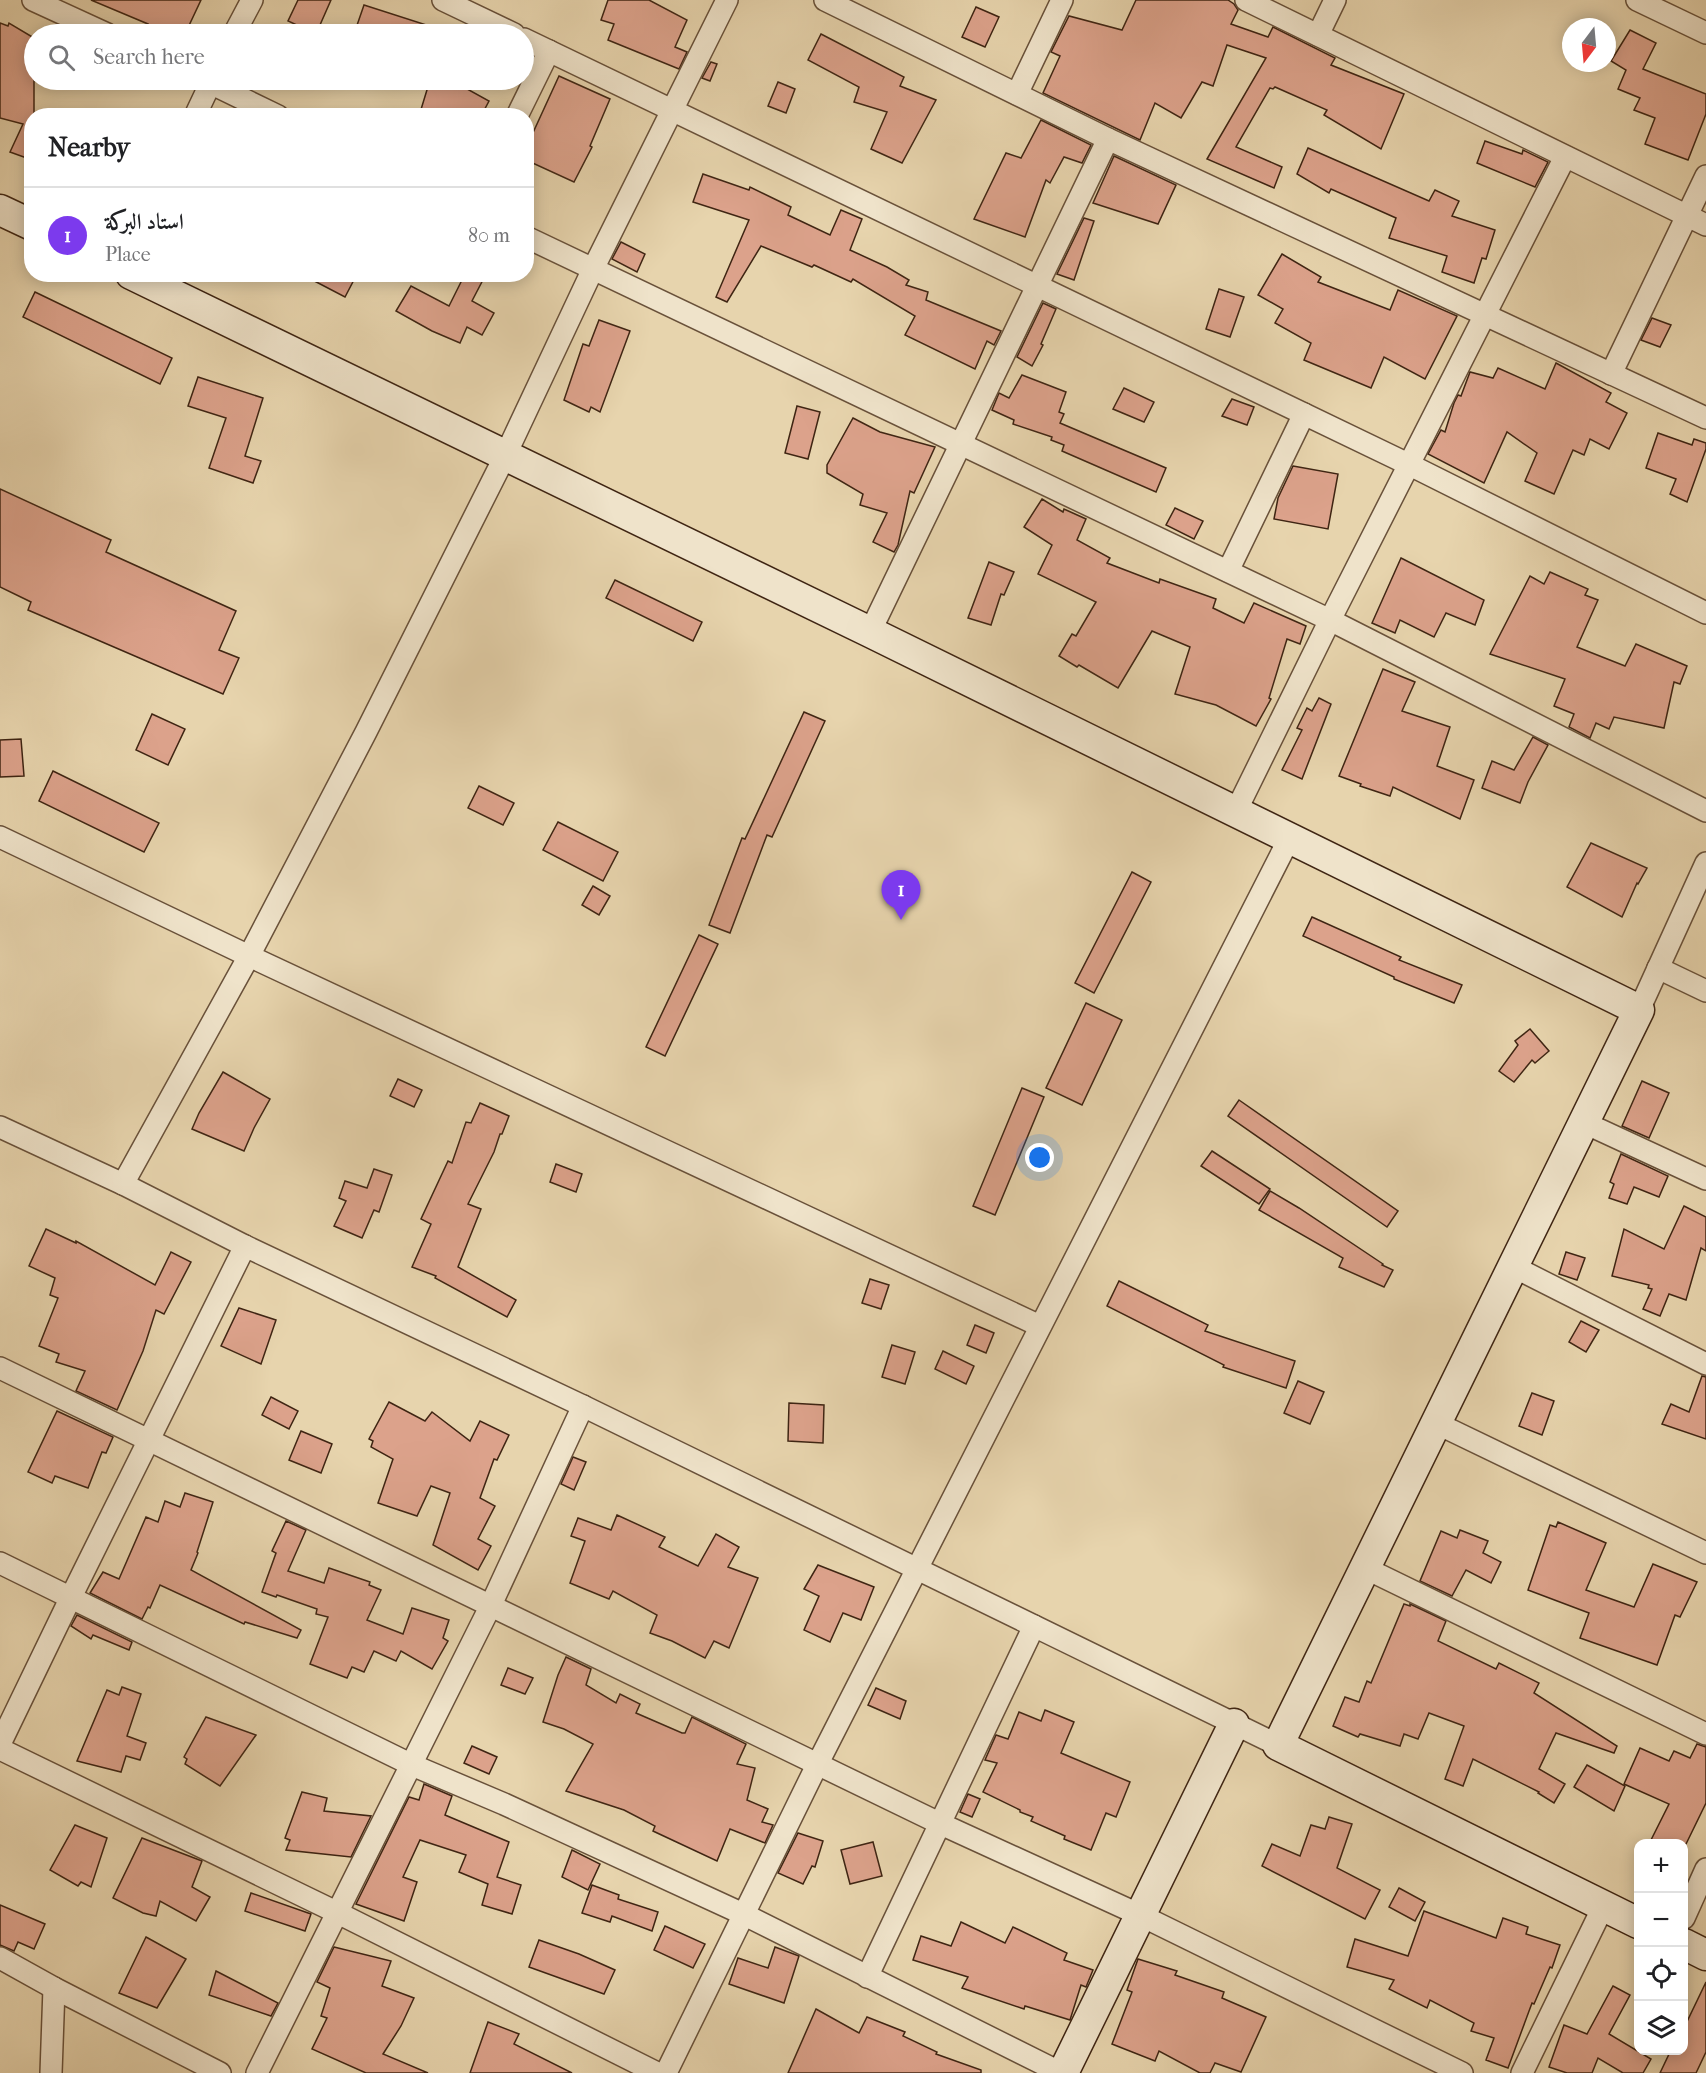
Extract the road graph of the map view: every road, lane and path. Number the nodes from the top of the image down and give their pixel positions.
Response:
1 (33, 0) edge
2 (252, 0) edge
3 (443, 0) edge
4 (727, 0) edge
5 (825, 0) edge
6 (1062, 0) edge
7 (1246, 0) edge
8 (1335, 0) edge
9 (1637, 0) edge
10 (85, 24) edge
11 (239, 24) edge
12 (493, 24) edge
13 (1706, 33) edge
14 (1318, 35) junction
15 (534, 44) edge
16 (549, 51) junction
17 (534, 82) edge
18 (204, 90) edge
19 (227, 90) edge
20 (530, 90) edge
21 (1017, 94) junction
22 (198, 108) edge
23 (262, 108) edge
24 (522, 108) edge
25 (671, 111) junction
26 (1108, 139) junction
27 (1565, 157) junction
28 (1706, 176) edge
29 (0, 210) edge
30 (1697, 220) edge
31 (24, 221) edge
32 (534, 241) edge
33 (593, 269) junction
34 (148, 282) edge
35 (1036, 286) junction
36 (1486, 315) junction
37 (1611, 374) junction
38 (1304, 414) junction
39 (1706, 418) edge
40 (961, 444) junction
41 (506, 454) junction
42 (1410, 465) junction
43 (1228, 571) junction
44 (1706, 613) edge
45 (1330, 620) junction
46 (870, 632) junction
47 (1236, 811) junction
48 (1706, 811) edge
49 (0, 837) edge
50 (1290, 837) junction
51 (1706, 863) edge
52 (249, 956) junction
53 (1658, 968) junction
54 (1706, 991) edge
55 (1639, 1010) junction
56 (1585, 1123) junction
57 (0, 1126) edge
58 (1706, 1179) edge
59 (123, 1184) junction
60 (245, 1245) junction
61 (1514, 1267) junction
62 (1040, 1326) junction
63 (1706, 1364) edge
64 (0, 1368) edge
65 (583, 1406) junction
66 (1436, 1423) junction
67 (150, 1440) junction
68 (1706, 1553) edge
69 (0, 1563) edge
70 (918, 1568) junction
71 (1365, 1568) junction
72 (70, 1596) junction
73 (490, 1607) junction
74 (1034, 1626) junction
75 (1234, 1724) junction
76 (1706, 1734) edge
77 (0, 1744) edge
78 (1278, 1745) junction
79 (0, 1749) edge
80 (817, 1765) junction
81 (412, 1766) junction
82 (941, 1824) junction
83 (1706, 1869) edge
84 (1603, 1907) junction
85 (1688, 1907) edge
86 (336, 1912) junction
87 (743, 1914) junction
88 (1140, 1915) junction
89 (1634, 1921) edge
90 (1688, 1946) edge
91 (1706, 1955) edge
92 (0, 1958) edge
93 (867, 1977) junction
94 (54, 1988) junction
95 (51, 2073) edge
96 (220, 2073) edge
97 (257, 2073) edge
98 (657, 2073) edge
99 (666, 2073) edge
100 (1062, 2073) edge
101 (1462, 2073) edge
102 (1522, 2073) edge

1 - 10 street
2 - 11 street
3 - 12 street
4 - 25 street
5 - 21 street
6 - 21 street
7 - 14 street
8 - 14 street
9 - 13 street
14 - 27 street
15 - 16 street
16 - 17 street
16 - 25 street
18 - 22 street
19 - 23 street
20 - 24 street
21 - 26 street
25 - 33 street
25 - 35 street
26 - 35 street
26 - 36 street
27 - 30 street
27 - 36 street
28 - 30 street
29 - 31 street
30 - 37 street
32 - 33 street
33 - 40 street
33 - 41 street
34 - 41 street
35 - 38 street
35 - 40 street
36 - 37 street
36 - 42 street
37 - 39 street
38 - 42 street
38 - 43 street
40 - 43 street
40 - 46 street
41 - 46 street
41 - 52 street
42 - 44 street
42 - 45 street
43 - 45 street
45 - 47 street
45 - 48 street
46 - 47 street
47 - 50 street
49 - 52 street
50 - 55 street
50 - 62 street
51 - 53 street
52 - 59 street
52 - 62 street
53 - 54 street
53 - 55 street
55 - 56 street
56 - 58 street
56 - 61 street
57 - 59 street
59 - 60 street
60 - 65 street
60 - 67 street
61 - 63 street
61 - 66 street
62 - 70 street
64 - 67 street
65 - 70 street
65 - 73 street
66 - 68 street
66 - 71 street
67 - 72 street
67 - 73 street
69 - 72 street
70 - 74 street
70 - 80 street
71 - 76 street
71 - 78 street
72 - 77 street
72 - 81 street
73 - 80 street
73 - 81 street
74 - 75 street
74 - 82 street
75 - 78 street
75 - 88 street
78 - 84 street
79 - 86 street
80 - 82 street
80 - 87 street
81 - 86 street
81 - 87 street
82 - 88 street
82 - 93 street
83 - 85 street
84 - 89 street
84 - 102 street
86 - 97 street
86 - 98 street
87 - 93 street
87 - 99 street
88 - 100 street
88 - 101 street
90 - 91 street
92 - 94 street
93 - 100 street
94 - 95 street
94 - 96 street

